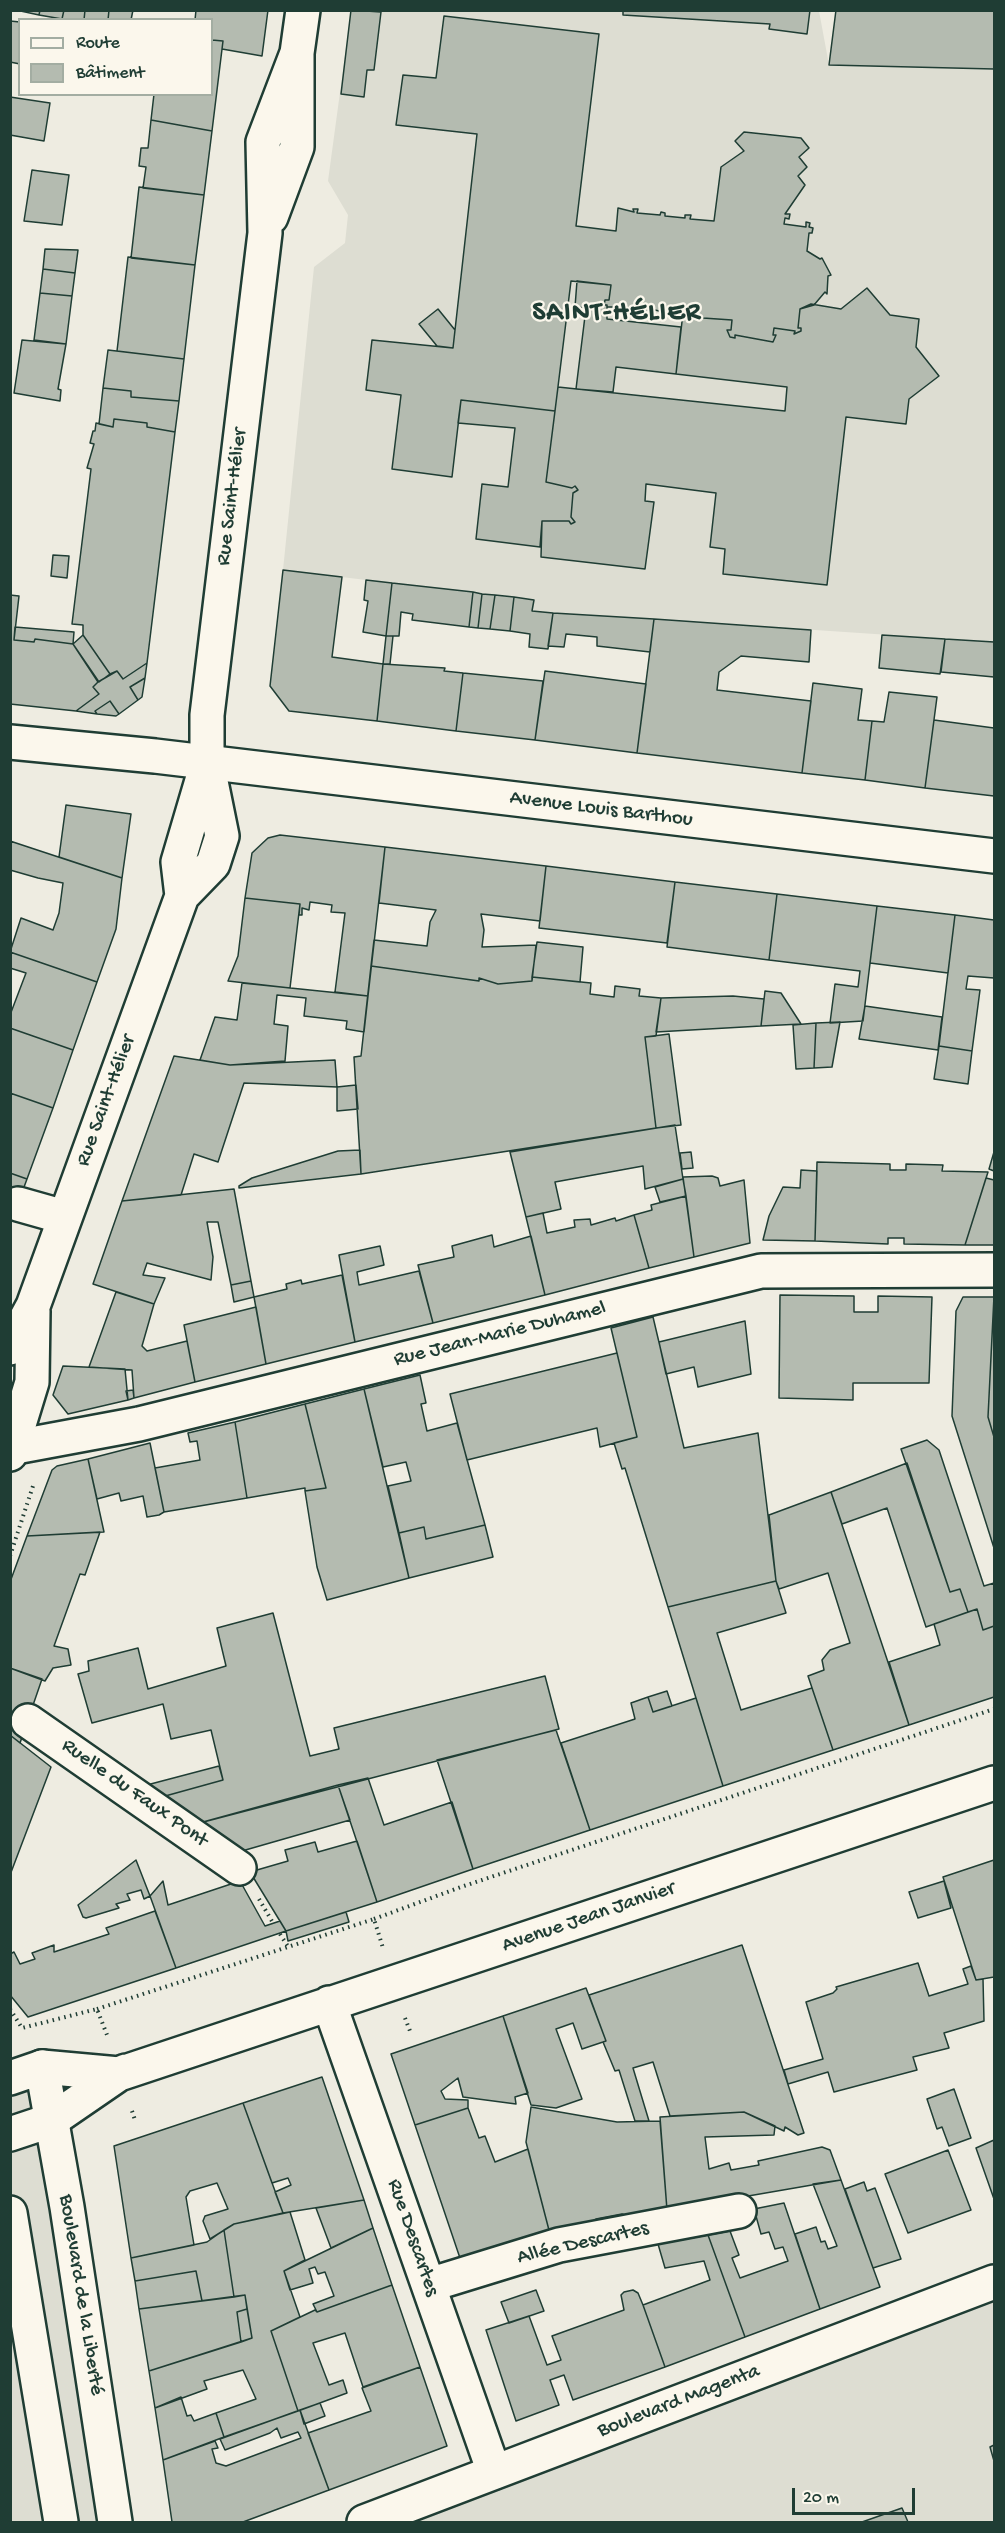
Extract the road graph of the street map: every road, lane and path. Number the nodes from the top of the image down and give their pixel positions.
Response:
1 (303, 10) edge
2 (10, 742) edge
3 (207, 762) junction
4 (994, 856) edge
5 (18, 1204) dead end
6 (64, 1217) junction
7 (994, 1270) edge
8 (33, 1306) junction
9 (10, 1348) edge
10 (11, 1450) edge
11 (10, 1551) edge
12 (10, 1556) edge
13 (994, 1709) edge
14 (28, 1721) dead end
15 (994, 1783) edge
16 (239, 1868) dead end
17 (374, 1919) junction
18 (280, 1934) dead end
19 (289, 1948) junction
20 (394, 1982) junction
21 (329, 2003) junction
22 (97, 2009) dead end
23 (10, 2010) edge
24 (22, 2028) dead end
25 (410, 2031) dead end
26 (42, 2067) junction
27 (119, 2074) junction
28 (10, 2078) edge
29 (52, 2120) junction
30 (10, 2134) edge
31 (739, 2211) dead end
32 (10, 2213) edge
33 (994, 2282) edge
34 (429, 2285) junction
35 (494, 2472) junction
36 (61, 2523) edge
37 (115, 2523) edge
38 (364, 2523) edge

1 - 3 street, Rue Saint-Hélier
2 - 3 street, Avenue Louis Barthou
3 - 4 street, Avenue Louis Barthou
3 - 6 street, Rue Saint-Hélier
5 - 6 street
6 - 8 street, Rue Saint-Hélier
7 - 10 street, Rue Jean-Marie Duhamel
8 - 9 street, Rue Saint-Hélier
8 - 10 street, Rue Saint-Hélier
11 - 12 path
13 - 17 path
14 - 16 street, Ruelle du Faux Pont
15 - 20 street, Avenue Jean Janvier
17 - 19 path
17 - 20 path
18 - 19 path
19 - 22 path
20 - 21 street, Avenue Jean Janvier
20 - 25 path
21 - 27 street, Avenue Jean Janvier
21 - 34 street, Rue Descartes
23 - 24 path
26 - 27 street, Avenue Jean Janvier
26 - 28 street, Avenue Jean Janvier
26 - 29 street, Boulevard de la Liberté
27 - 29 street, Avenue Jean Janvier
29 - 30 street, Avenue Jean Janvier
29 - 37 street, Boulevard de la Liberté
31 - 34 street, Allée Descartes
32 - 36 street
33 - 35 street, Boulevard Magenta
34 - 35 street, Rue Descartes
35 - 38 street, Boulevard Magenta

